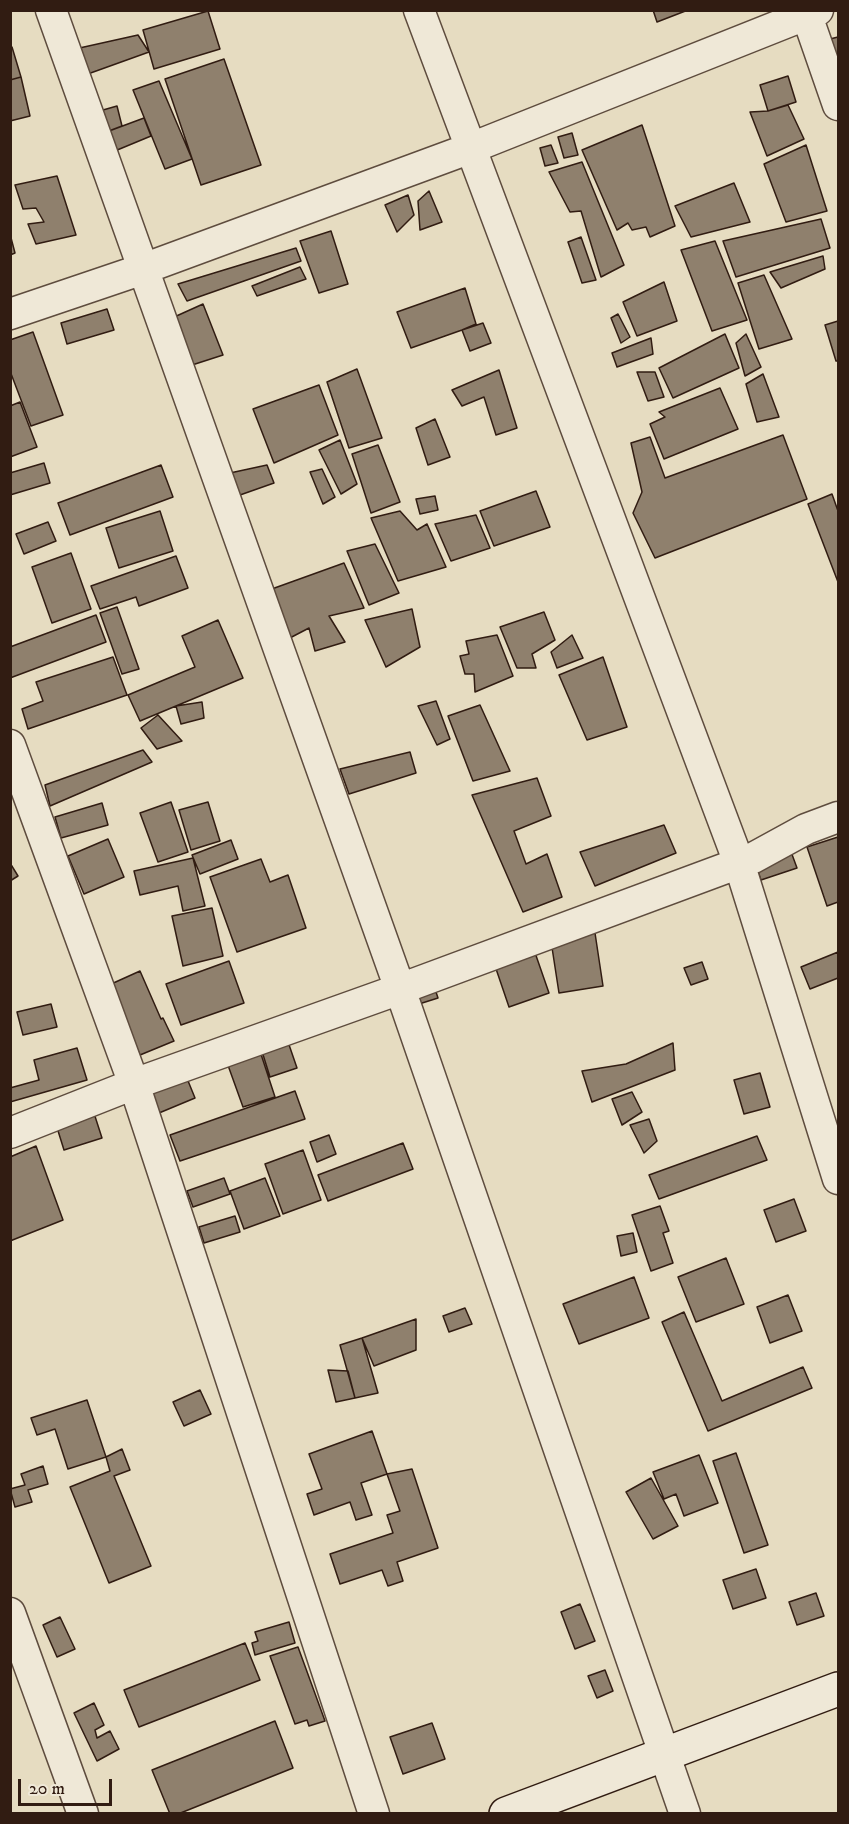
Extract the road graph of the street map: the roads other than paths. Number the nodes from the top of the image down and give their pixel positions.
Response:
1 (51, 10) edge
2 (419, 10) edge
3 (810, 12) edge
4 (838, 105) edge
5 (471, 148) junction
6 (143, 268) junction
7 (10, 314) edge
8 (10, 745) edge
9 (838, 817) edge
10 (739, 863) junction
11 (400, 989) junction
12 (134, 1084) junction
13 (10, 1133) edge
14 (838, 1179) edge
15 (10, 1613) edge
16 (838, 1689) edge
17 (665, 1755) junction
18 (83, 1814) edge
19 (374, 1814) edge
20 (506, 1814) edge
21 (685, 1814) edge

1 - 6 street
2 - 5 street
3 - 4 street
3 - 5 street
5 - 6 street
5 - 10 street
6 - 7 street
6 - 11 street
8 - 12 street
9 - 10 street
10 - 11 street
10 - 14 street
11 - 12 street
11 - 17 street
12 - 13 street
12 - 19 street
15 - 18 street
16 - 17 street
17 - 20 street
17 - 21 street

